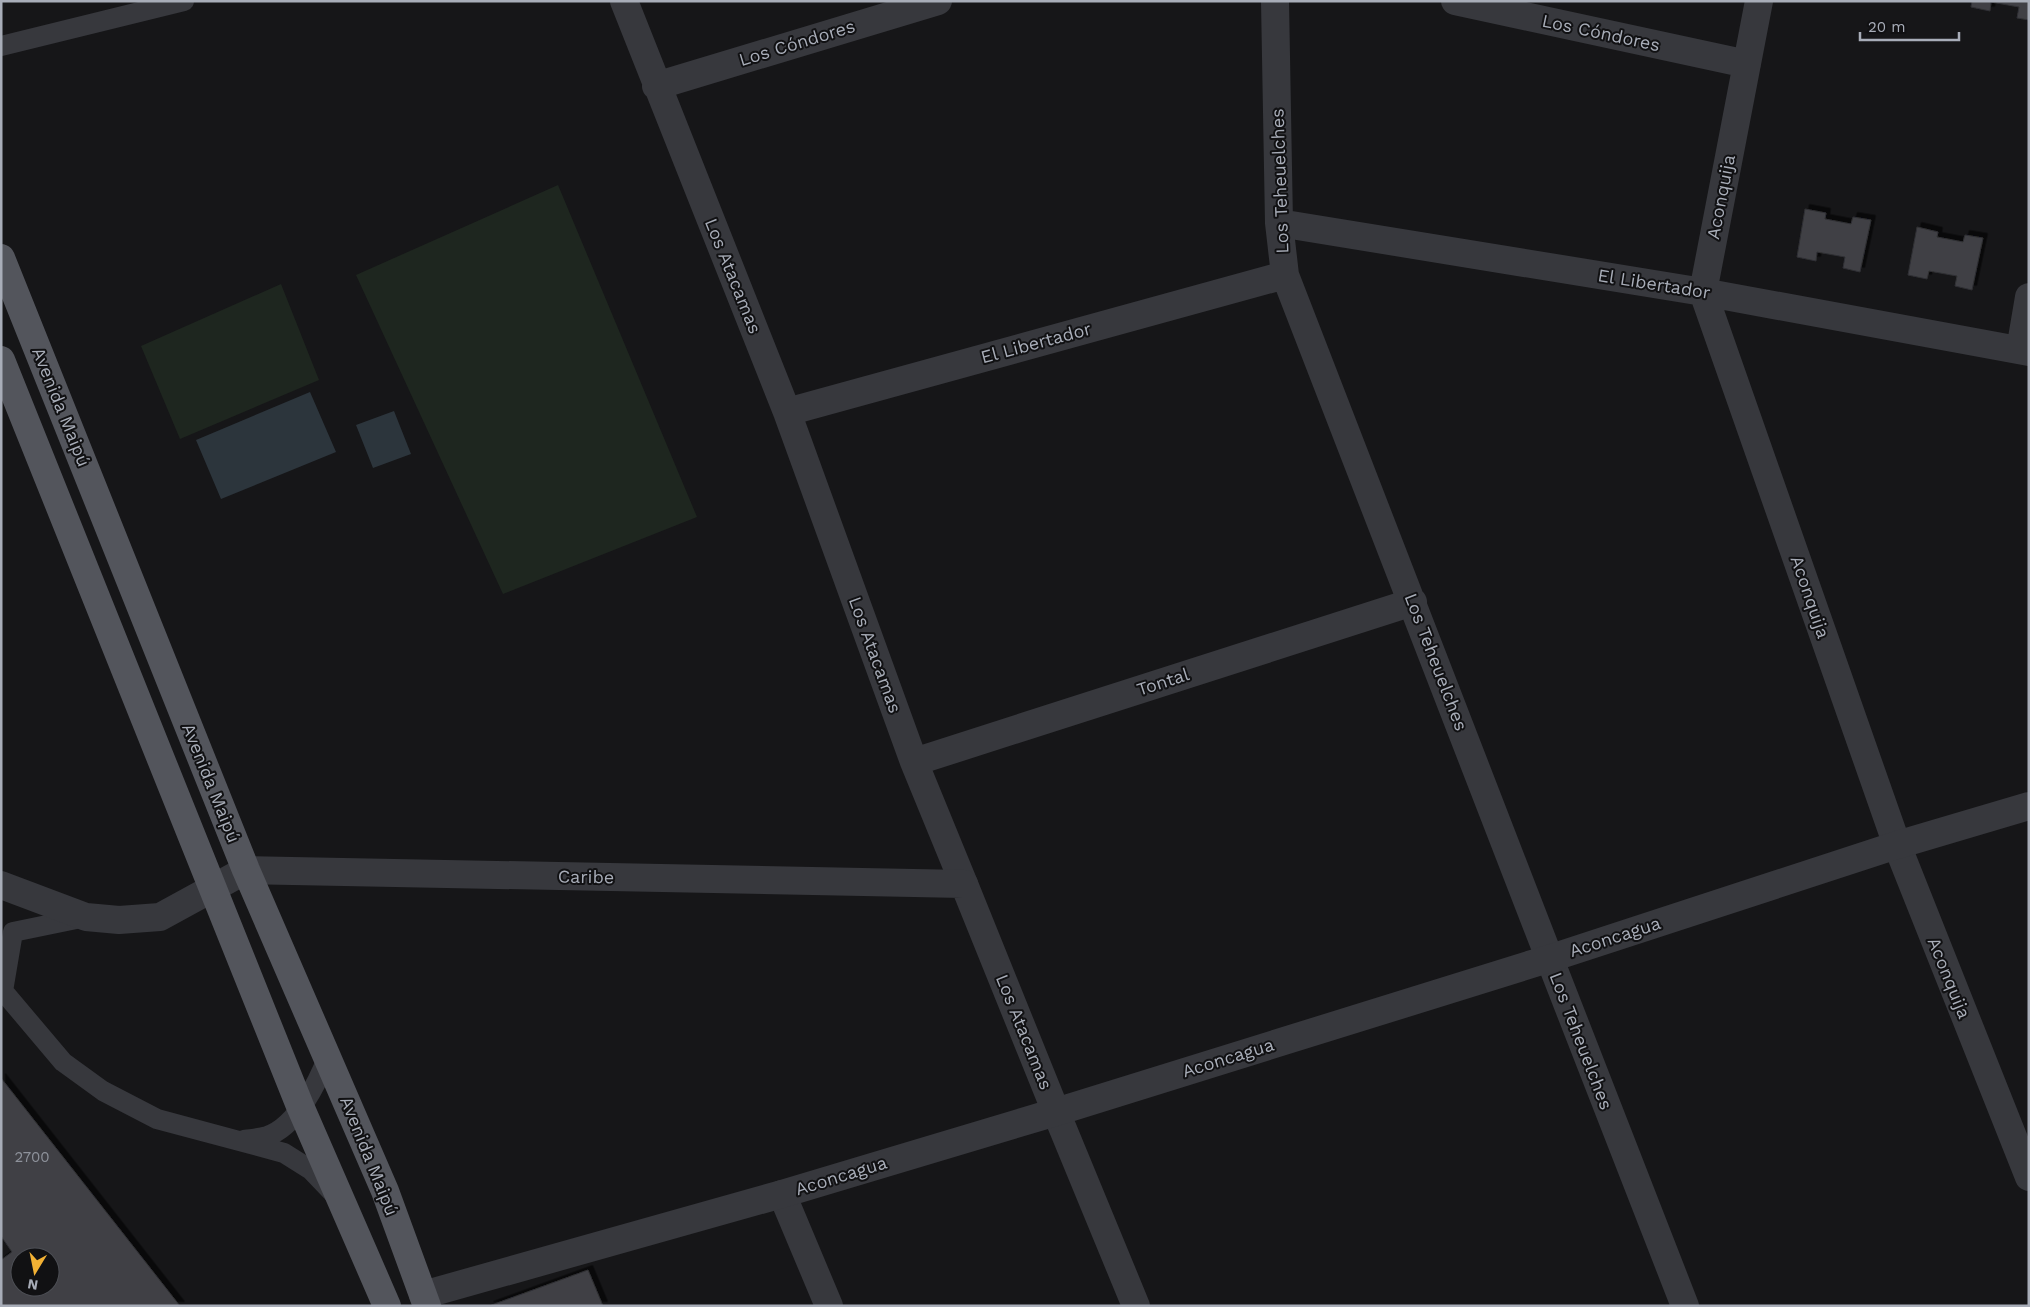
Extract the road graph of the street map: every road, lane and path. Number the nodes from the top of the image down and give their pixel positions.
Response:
1 (184, 1) edge
2 (624, 1) edge
3 (938, 1) edge
4 (1275, 1) edge
5 (1454, 1) edge
6 (1759, 1) edge
7 (1, 46) edge
8 (1747, 64) junction
9 (656, 86) junction
10 (1279, 222) junction
11 (1, 259) edge
12 (1285, 275) junction
13 (1703, 292) junction
14 (2029, 297) edge
15 (2024, 351) edge
16 (1, 360) edge
17 (788, 412) junction
18 (1413, 602) junction
19 (914, 762) junction
20 (2029, 806) edge
21 (1897, 845) junction
22 (246, 870) junction
23 (964, 884) junction
24 (1, 885) edge
25 (213, 889) junction
26 (86, 917) junction
27 (1548, 959) junction
28 (328, 1056) junction
29 (300, 1106) junction
30 (1056, 1112) junction
31 (242, 1140) junction
32 (2029, 1177) edge
33 (782, 1194) junction
34 (344, 1204) junction
35 (425, 1301) edge
36 (387, 1306) edge
37 (829, 1306) edge
38 (1136, 1306) edge
39 (1685, 1306) edge

1 - 7 lane
2 - 9 street, Los Atacamas
3 - 9 street, Los Cóndores
4 - 10 street, Los Teheuelches
5 - 8 street, Los Cóndores
6 - 8 street, Aconquija
8 - 13 street, Aconquija
9 - 17 street, Los Atacamas
10 - 12 street, Los Teheuelches
10 - 13 street, El Libertador
11 - 22 main road, Avenida Maipú
12 - 17 street, El Libertador
12 - 18 street, Los Teheuelches
13 - 15 street, El Libertador
13 - 21 street, Aconquija
14 - 15 street
16 - 25 main road
17 - 19 street, Los Atacamas
18 - 19 street, Tontal
18 - 27 street, Los Teheuelches
19 - 23 street, Los Atacamas
20 - 21 street, Aconcagua
21 - 27 street, Aconcagua
21 - 32 street, Aconquija
22 - 23 street, Caribe
22 - 25 street
22 - 28 main road, Avenida Maipú
23 - 30 street, Los Atacamas
24 - 26 street
25 - 26 street
25 - 29 main road
26 - 31 lane
27 - 30 street, Aconcagua
27 - 39 street, Los Teheuelches
28 - 29 lane
28 - 35 main road, Avenida Maipú
29 - 31 lane
29 - 34 main road
30 - 33 street, Aconcagua
30 - 38 street, Los Atacamas
31 - 34 lane
33 - 35 street, Aconcagua
33 - 37 street
34 - 36 main road

